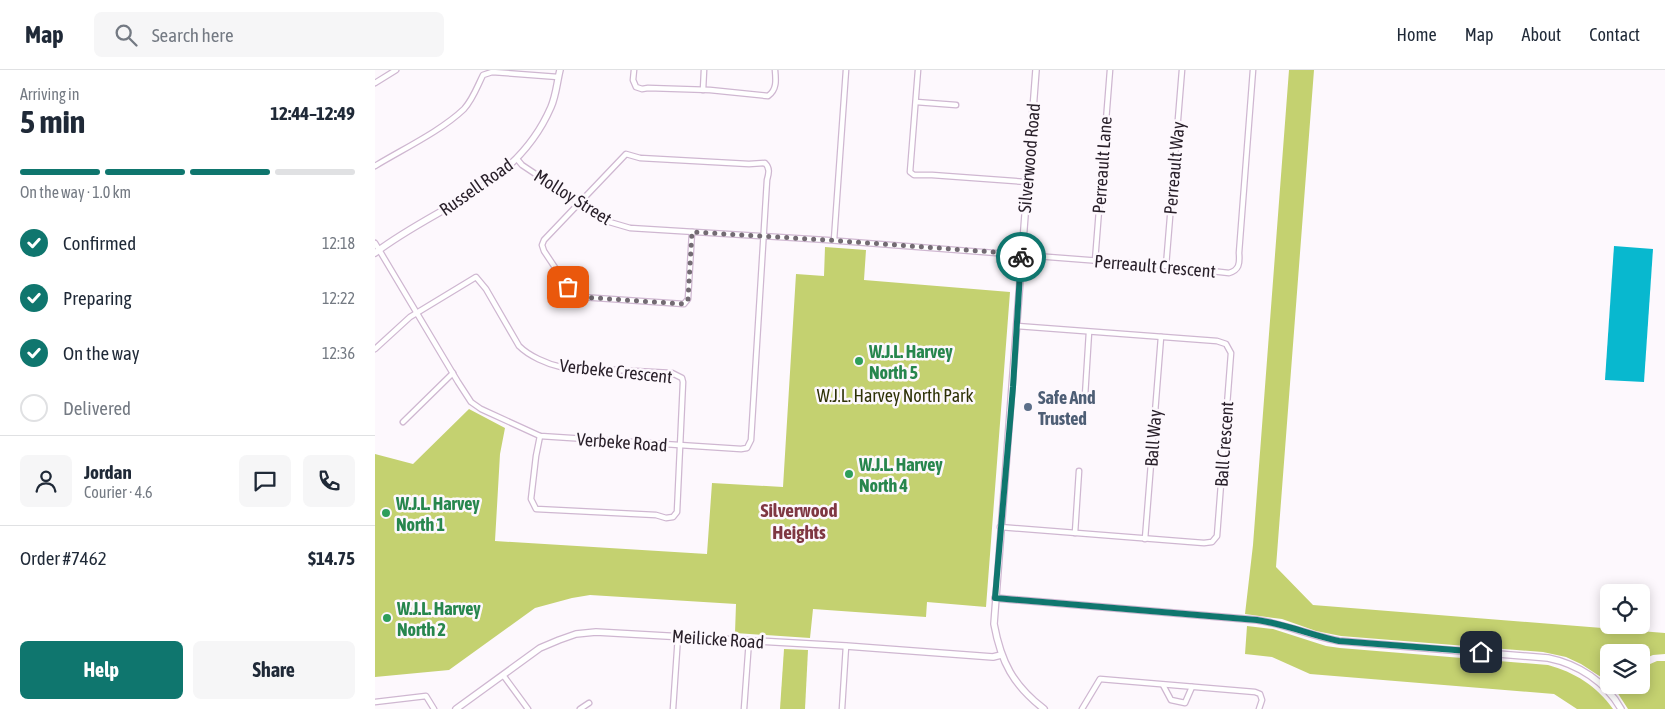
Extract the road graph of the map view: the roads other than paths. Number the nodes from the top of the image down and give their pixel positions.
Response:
1 (397, 70) edge
2 (560, 70) edge
3 (634, 70) edge
4 (704, 70) edge
5 (775, 70) edge
6 (846, 70) edge
7 (918, 70) edge
8 (1036, 70) edge
9 (1110, 70) edge
10 (1182, 70) edge
11 (1253, 70) edge
12 (558, 77) junction
13 (375, 83) edge
14 (703, 90) junction
15 (916, 102) junction
16 (956, 105) dead end
17 (517, 159) junction
18 (375, 166) edge
19 (1027, 182) junction
20 (579, 203) junction
21 (692, 232) junction
22 (763, 236) junction
23 (834, 240) junction
24 (375, 243) edge
25 (377, 251) edge
26 (1021, 254) junction
27 (1095, 261) junction
28 (1166, 266) junction
29 (417, 313) junction
30 (1017, 326) junction
31 (1089, 332) junction
32 (1161, 337) junction
33 (375, 349) edge
34 (453, 373) junction
35 (1085, 396) dead end
36 (403, 422) dead end
37 (540, 436) junction
38 (679, 445) junction
39 (1079, 471) dead end
40 (1000, 527) junction
41 (1075, 533) junction
42 (1145, 539) junction
43 (995, 598) junction
44 (678, 636) junction
45 (749, 640) junction
46 (846, 646) junction
47 (1001, 655) junction
48 (503, 675) junction
49 (1163, 684) junction
50 (1192, 687) junction
51 (375, 702) edge
52 (589, 703) dead end
53 (434, 709) edge
54 (456, 709) edge
55 (528, 709) edge
56 (580, 709) edge
57 (673, 709) edge
58 (744, 709) edge
59 (842, 709) edge
60 (1044, 709) edge
61 (1082, 709) edge
62 (1259, 709) edge
63 (1621, 709) edge

1 - 13 street
2 - 12 street, Russell Road
3 - 14 street
4 - 14 street
5 - 14 street
6 - 23 street
7 - 15 street
8 - 19 street, Silverwood Road
9 - 27 street, Perreault Lane
10 - 28 street, Perreault Way
11 - 28 street, Perreault Crescent
12 - 17 street, Russell Road
12 - 18 street
15 - 16 street
15 - 19 street
17 - 20 street, Molloy Street
17 - 25 street, Russell Road
19 - 26 street, Silverwood Road
20 - 21 street, Molloy Street
20 - 21 street
20 - 22 street
21 - 22 street, Molloy Street
22 - 23 street, Molloy Street
22 - 38 street, Verbeke Road
23 - 26 street, Molloy Street
24 - 25 street, Verbeke Road
25 - 29 street, Verbeke Road
26 - 27 street, Perreault Crescent
26 - 30 street, Silverwood Road
27 - 28 street, Perreault Crescent
29 - 33 street
29 - 34 street, Verbeke Road
29 - 38 street, Verbeke Crescent
30 - 31 street, Ball Crescent
30 - 40 street, Silverwood Road
31 - 32 street, Ball Crescent
31 - 35 street
32 - 42 street, Ball Way
32 - 42 street, Ball Crescent
34 - 36 street
34 - 37 street, Verbeke Road
37 - 38 street, Verbeke Road
37 - 38 street
39 - 41 street
40 - 41 street, Ball Crescent
40 - 43 street, Silverwood Road
41 - 42 street, Ball Crescent
43 - 47 street, Silverwood Road
43 - 63 street
44 - 45 street, Meilicke Road
44 - 48 street, Meilicke Road
44 - 57 street
45 - 46 street, Meilicke Road
45 - 58 street
46 - 47 street, Meilicke Road
46 - 59 street
47 - 60 street, Silverwood Road
48 - 54 street, Meilicke Road
48 - 55 street
49 - 50 street
49 - 50 street
49 - 61 street
50 - 62 street
51 - 53 street
52 - 56 street

